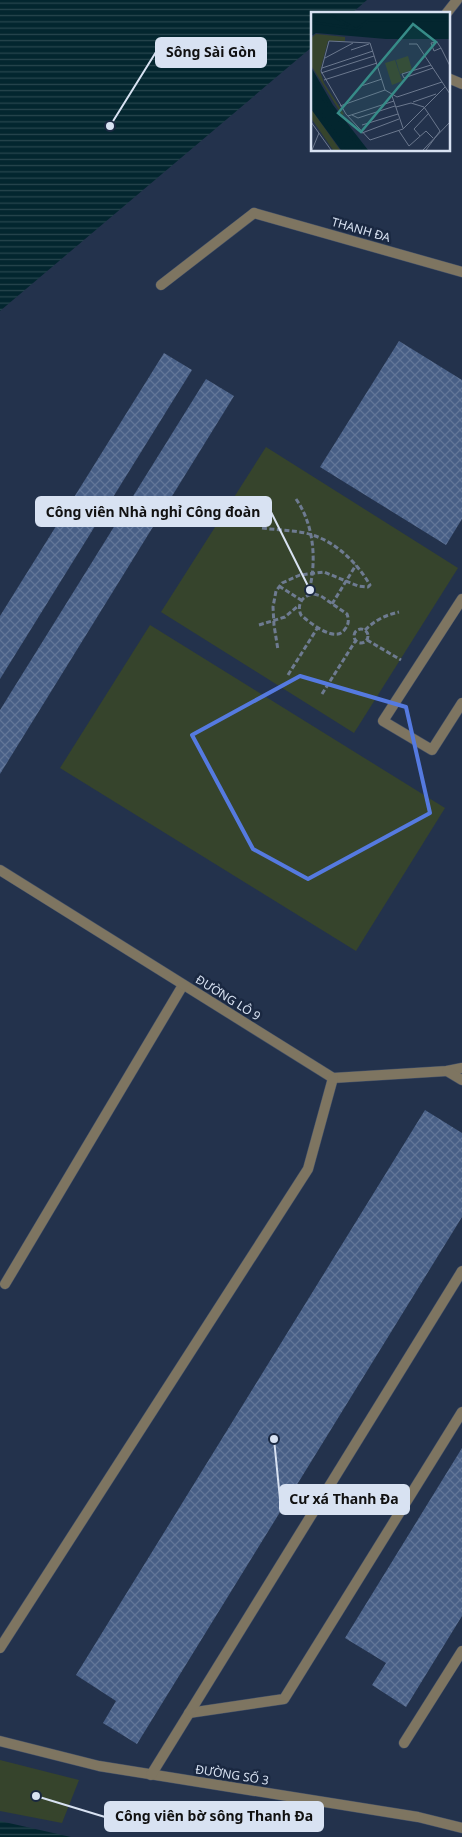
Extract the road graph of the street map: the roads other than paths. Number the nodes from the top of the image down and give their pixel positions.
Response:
1 (457, 0) edge
2 (448, 12) edge
3 (450, 79) edge
4 (462, 84) edge
5 (462, 272) edge
6 (161, 285) dead end
7 (462, 599) edge
8 (462, 703) edge
9 (0, 870) edge
10 (183, 985) junction
11 (462, 1068) edge
12 (447, 1071) junction
13 (333, 1078) junction
14 (462, 1080) edge
15 (462, 1271) edge
16 (5, 1284) dead end
17 (462, 1412) edge
18 (0, 1648) edge
19 (462, 1651) edge
20 (189, 1712) junction
21 (0, 1741) edge
22 (404, 1743) dead end
23 (151, 1775) junction
24 (462, 1828) edge

1 - 2 street
3 - 4 street
5 - 6 street, THANH ĐA
7 - 8 street
9 - 10 street, ĐƯỜNG LÔ 9
10 - 13 street, ĐƯỜNG LÔ 9
10 - 16 street
11 - 12 street
12 - 13 street
12 - 14 street
13 - 18 street
15 - 20 street
17 - 20 street
19 - 22 street
20 - 23 street
21 - 23 street, ĐƯỜNG SỐ 3
23 - 24 street, ĐƯỜNG SỐ 3

